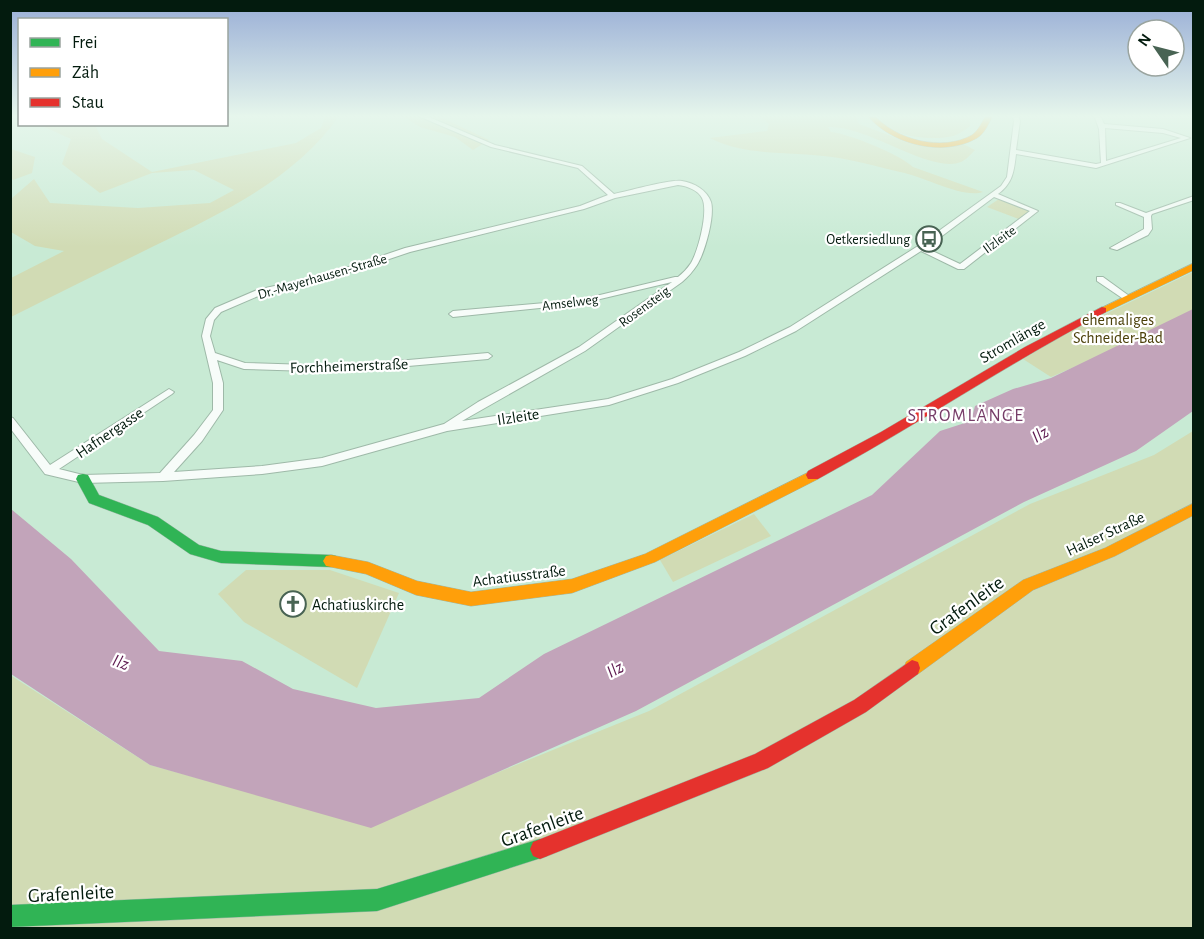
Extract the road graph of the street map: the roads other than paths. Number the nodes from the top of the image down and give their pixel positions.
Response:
1 (546, 159) edge
2 (1011, 159) edge
3 (1053, 159) edge
4 (1103, 159) edge
5 (1121, 159) edge
6 (1104, 164) junction
7 (994, 195) junction
8 (613, 196) junction
9 (1194, 198) edge
10 (1118, 204) dead end
11 (1147, 216) junction
12 (921, 248) junction
13 (1114, 248) dead end
14 (1194, 266) edge
15 (684, 276) junction
16 (1100, 279) dead end
17 (1128, 298) junction
18 (453, 314) dead end
19 (212, 355) junction
20 (488, 356) dead end
21 (169, 392) dead end
22 (916, 419) joint
23 (10, 420) edge
24 (447, 427) junction
25 (49, 471) junction
26 (162, 477) junction
27 (83, 479) junction
28 (1194, 508) edge
29 (1028, 585) joint
30 (10, 916) edge

1 - 8 street
2 - 7 street, Ilzleite
3 - 6 street
4 - 6 street
5 - 6 street
7 - 12 street, Ilzleite
7 - 12 street, Ilzleite
8 - 15 street, Rosensteig
8 - 19 street, Dr.-Mayerhausen-Straße
9 - 11 street
10 - 11 street
11 - 13 street
12 - 24 street, Ilzleite
14 - 17 street, Stromlänge
15 - 18 street, Amselweg
15 - 24 street, Rosensteig
16 - 17 street
17 - 22 street, Stromlänge
19 - 20 street, Forchheimerstraße
19 - 26 street, Dr.-Mayerhausen-Straße
21 - 25 street, Hafnergasse
22 - 27 street, Achatiusstraße
23 - 25 street
24 - 26 street, Ilzleite
25 - 27 street, Ilzleite
26 - 27 street, Ilzleite
28 - 29 street, Halser Straße
29 - 30 street, Grafenleite

